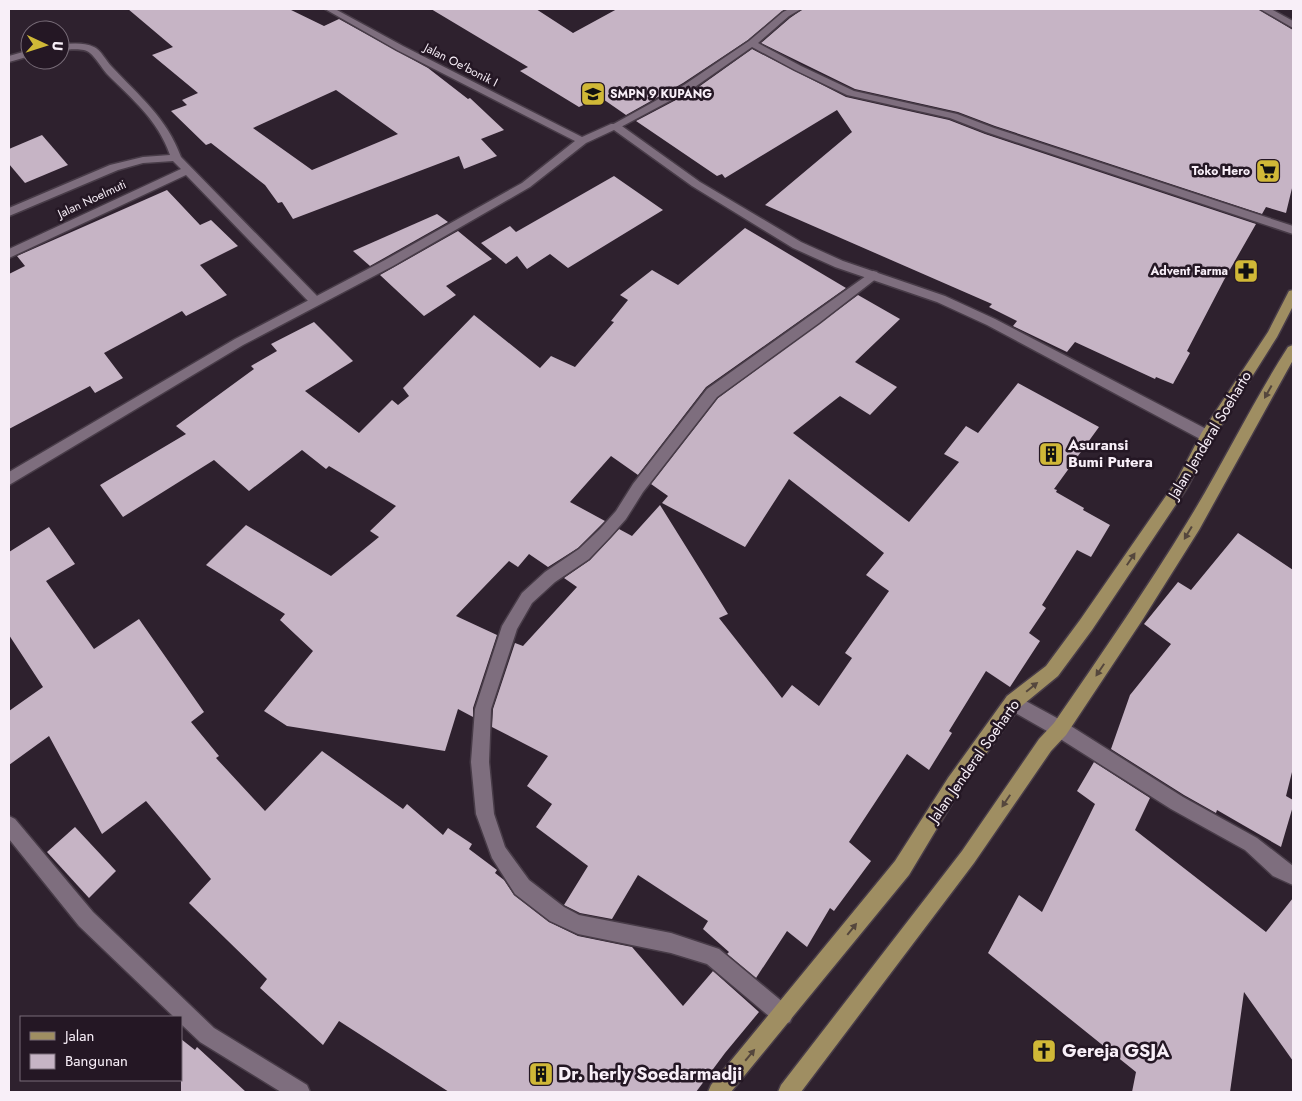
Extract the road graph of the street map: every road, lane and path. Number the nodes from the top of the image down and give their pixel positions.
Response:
1 (329, 9) edge
2 (796, 9) edge
3 (1265, 9) edge
4 (781, 11) edge
5 (1293, 25) edge
6 (752, 43) junction
7 (70, 47) edge
8 (615, 126) junction
9 (582, 142) junction
10 (176, 158) junction
11 (188, 170) junction
12 (9, 212) edge
13 (1293, 230) edge
14 (9, 253) edge
15 (873, 275) junction
16 (1293, 294) edge
17 (315, 301) junction
18 (1293, 350) edge
19 (1207, 436) junction
20 (9, 479) edge
21 (1013, 702) junction
22 (1060, 729) junction
23 (9, 825) edge
24 (1293, 876) edge
25 (783, 1015) junction
26 (300, 1092) edge
27 (718, 1092) edge
28 (788, 1092) edge

1 - 9 street, Jalan Oe'bonik I
2 - 4 street
3 - 5 street
4 - 6 street
6 - 8 street
6 - 13 street
7 - 10 street
8 - 9 street
8 - 15 street
9 - 17 street
10 - 11 street
10 - 12 street
11 - 14 street, Jalan Noelmuti
11 - 17 street
15 - 19 street
15 - 25 street
16 - 19 main road, Jalan Jenderal Soeharto
17 - 20 street
18 -> 22 main road, Jalan Jenderal Soeharto
21 -> 19 main road, Jalan Jenderal Soeharto
21 - 22 street
25 -> 21 main road, Jalan Jenderal Soeharto
22 - 24 street
22 -> 28 main road, Jalan Jenderal Soeharto
23 - 26 street
27 -> 25 main road, Jalan Jenderal Soeharto

